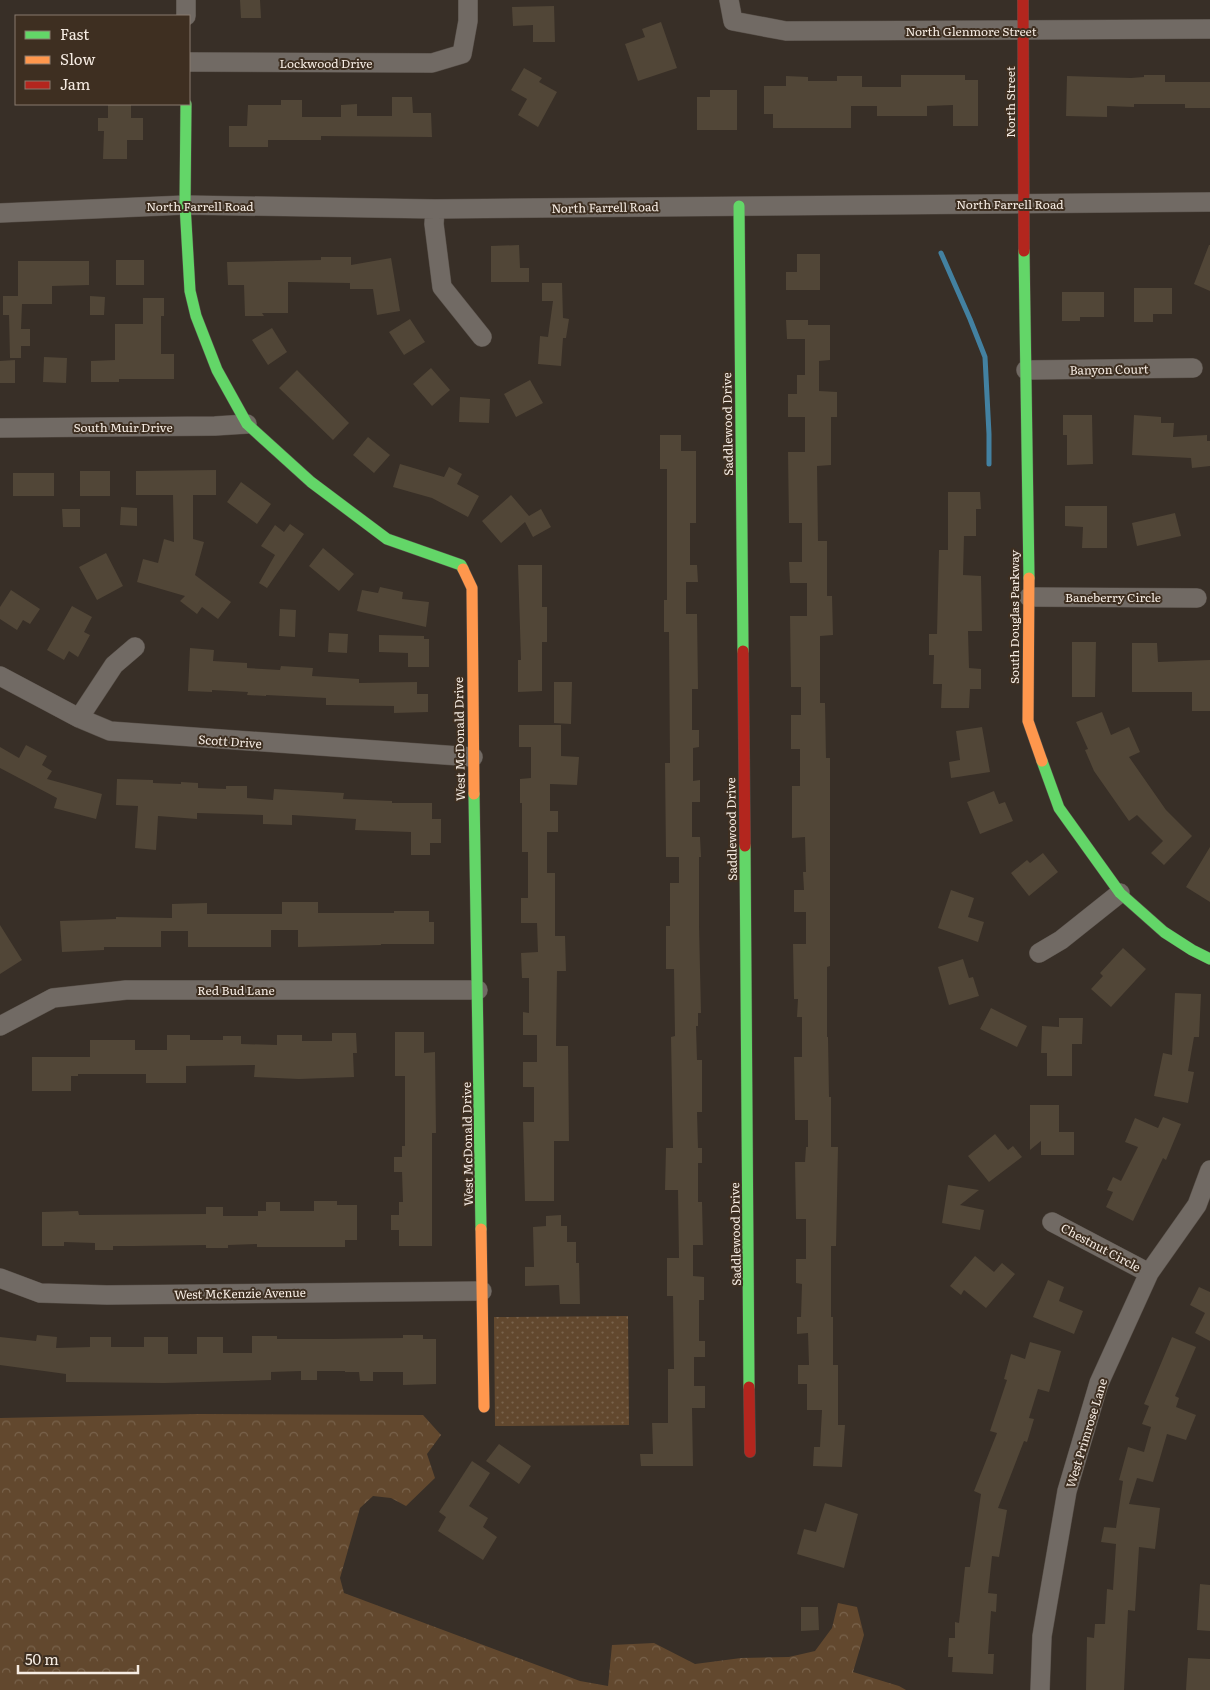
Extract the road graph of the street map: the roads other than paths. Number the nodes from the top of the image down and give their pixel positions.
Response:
1 (186, 0) edge
2 (468, 0) edge
3 (730, 0) edge
4 (1023, 0) edge
5 (186, 15) edge
6 (1210, 29) edge
7 (1024, 31) junction
8 (190, 62) edge
9 (186, 105) edge
10 (1210, 202) edge
11 (1023, 204) junction
12 (185, 205) junction
13 (739, 206) junction
14 (435, 209) junction
15 (0, 213) edge
16 (482, 337) dead end
17 (1193, 368) dead end
18 (1026, 370) junction
19 (246, 424) junction
20 (0, 428) edge
21 (1028, 597) junction
22 (1197, 598) dead end
23 (135, 647) dead end
24 (0, 676) edge
25 (79, 718) junction
26 (473, 757) junction
27 (1120, 893) junction
28 (1039, 954) dead end
29 (1210, 959) edge
30 (478, 990) junction
31 (0, 1026) edge
32 (1210, 1170) edge
33 (1052, 1222) dead end
34 (1149, 1273) junction
35 (0, 1278) edge
36 (482, 1291) junction
37 (484, 1407) dead end
38 (750, 1452) dead end
39 (1040, 1690) edge

1 - 5 street
2 - 8 street, Lockwood Drive
3 - 7 street, North Glenmore Street
4 - 7 street, North Street
6 - 7 street, North Glenmore Street
7 - 11 street, North Street
9 - 12 street, West McDonald Drive
10 - 11 street, North Farrell Road
11 - 13 street, North Farrell Road
11 - 18 street, South Douglas Parkway
12 - 14 street, North Farrell Road
12 - 15 street, North Farrell Road
12 - 19 street, West McDonald Drive
13 - 14 street, North Farrell Road
13 - 38 street, Saddlewood Drive
14 - 16 street
17 - 18 street, Banyon Court
18 - 21 street, South Douglas Parkway
19 - 20 street, South Muir Drive
19 - 26 street, West McDonald Drive
21 - 22 street, Baneberry Circle
21 - 27 street, South Douglas Parkway
23 - 25 street
24 - 25 street, Scott Drive
25 - 26 street, Scott Drive
26 - 30 street, West McDonald Drive
27 - 28 street
27 - 29 street, South Douglas Parkway
30 - 31 street, Red Bud Lane
30 - 36 street, West McDonald Drive
32 - 34 street, West Primrose Lane
33 - 34 street, Chestnut Circle
34 - 39 street, West Primrose Lane
35 - 36 street, West McKenzie Avenue
36 - 37 street, West McDonald Drive

